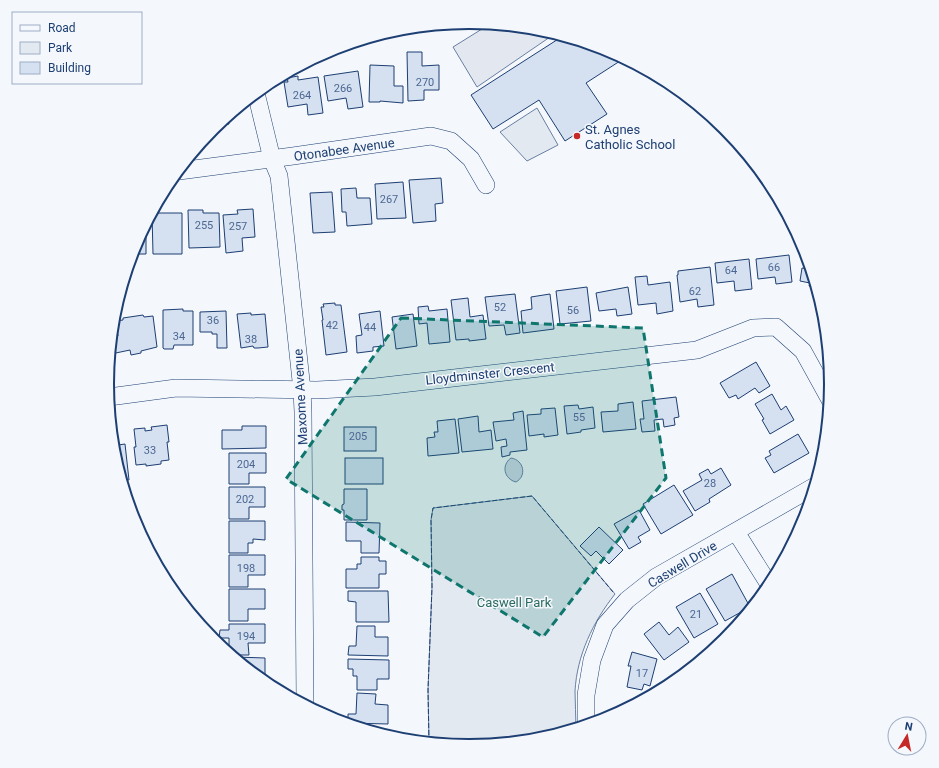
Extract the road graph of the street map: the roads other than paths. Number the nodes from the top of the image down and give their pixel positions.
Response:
1 (257, 99) edge
2 (272, 159) junction
3 (187, 170) edge
4 (486, 185) dead end
5 (302, 390) junction
6 (824, 390) edge
7 (115, 396) edge
8 (808, 490) edge
9 (736, 532) junction
10 (766, 580) edge
11 (305, 698) edge
12 (586, 719) edge

1 - 2 street, Maxome Avenue
2 - 3 street, Otonabee Avenue
2 - 4 street, Otonabee Avenue
2 - 5 street, Maxome Avenue
5 - 6 street, Lloydminster Crescent
5 - 7 street, Lloydminster Crescent
5 - 11 street, Maxome Avenue
8 - 9 street, Caswell Drive
9 - 10 street
9 - 12 street, Caswell Drive

